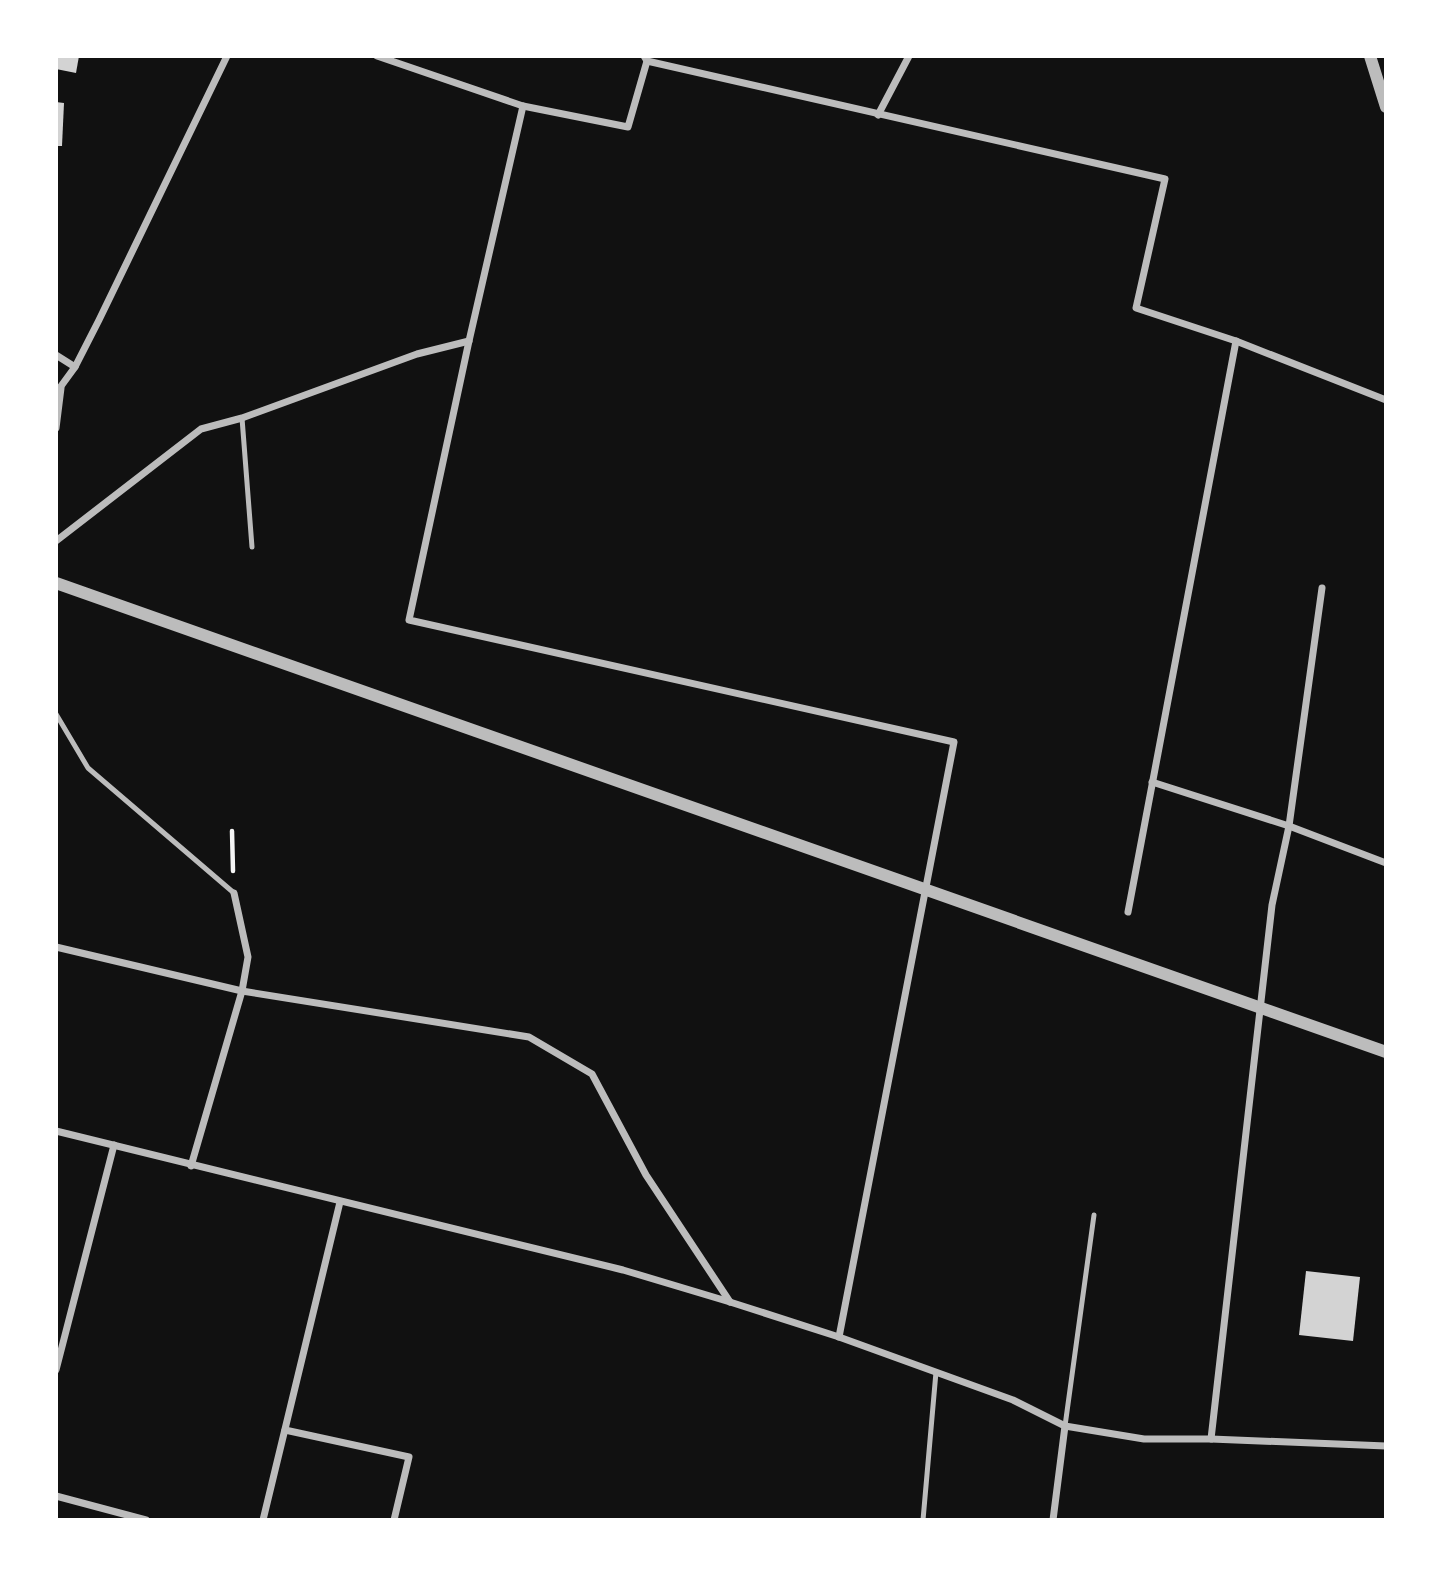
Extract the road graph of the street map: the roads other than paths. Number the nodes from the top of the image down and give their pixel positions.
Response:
1 (227, 56) edge
2 (377, 56) edge
3 (909, 56) edge
4 (1370, 56) edge
5 (646, 58) edge
6 (523, 106) junction
7 (1386, 107) edge
8 (878, 115) junction
9 (469, 341) junction
10 (1236, 341) junction
11 (56, 355) edge
12 (75, 367) junction
13 (59, 390) edge
14 (1386, 400) edge
15 (242, 418) junction
16 (56, 428) edge
17 (56, 541) edge
18 (252, 547) dead end
19 (56, 583) edge
20 (1322, 589) dead end
21 (56, 714) edge
22 (1152, 782) junction
23 (1289, 826) junction
24 (1386, 863) edge
25 (923, 889) junction
26 (234, 893) joint
27 (1128, 912) dead end
28 (56, 947) edge
29 (242, 991) junction
30 (1260, 1008) junction
31 (1386, 1052) edge
32 (56, 1131) edge
33 (114, 1145) junction
34 (191, 1166) junction
35 (340, 1202) junction
36 (1094, 1215) dead end
37 (730, 1302) junction
38 (839, 1337) junction
39 (56, 1370) edge
40 (936, 1372) junction
41 (1065, 1426) junction
42 (285, 1430) junction
43 (1211, 1439) junction
44 (1386, 1446) edge
45 (56, 1496) edge
46 (146, 1520) edge
47 (263, 1520) edge
48 (394, 1520) edge
49 (923, 1520) edge
50 (1053, 1520) edge

1 - 12 street
2 - 6 street
3 - 8 street
4 - 7 street
5 - 6 street
5 - 8 street
6 - 9 street
8 - 10 street
9 - 15 street
9 - 25 street
10 - 14 street
10 - 22 street
11 - 12 street
12 - 13 street
13 - 16 street
15 - 17 street
15 - 18 lane
19 - 25 street
20 - 23 street
21 - 26 lane
22 - 23 street
22 - 27 street
23 - 24 street
23 - 30 street
25 - 30 street
25 - 38 street
26 - 29 street
28 - 29 street
29 - 34 street
29 - 37 street
30 - 31 street
30 - 43 street
32 - 33 street
33 - 34 street
33 - 39 street
34 - 35 street
35 - 37 street
35 - 42 street
36 - 41 lane
37 - 38 street
38 - 40 street
40 - 41 street
40 - 49 lane
41 - 43 street
41 - 50 street
42 - 47 street
42 - 48 street
43 - 44 street
45 - 46 street

